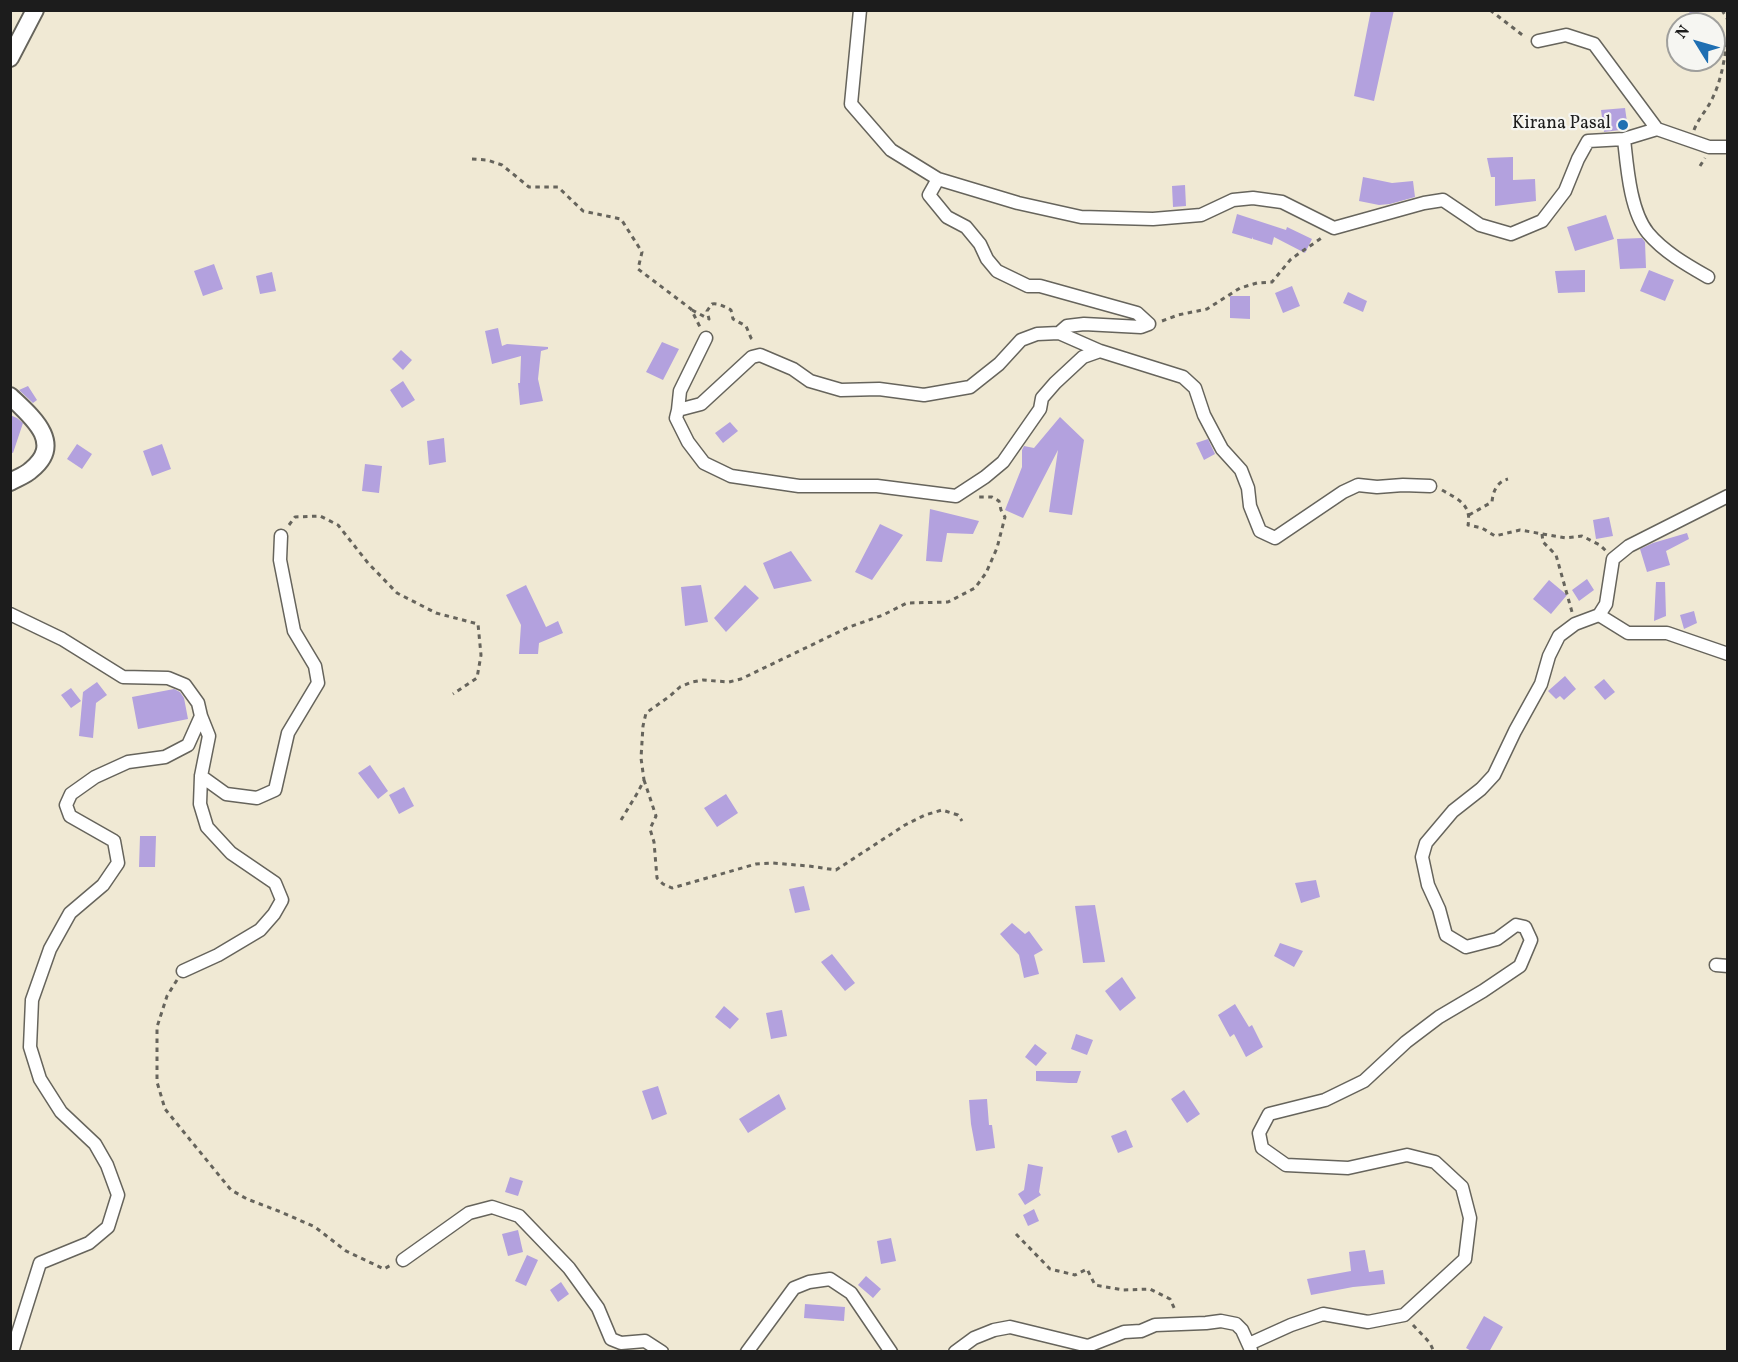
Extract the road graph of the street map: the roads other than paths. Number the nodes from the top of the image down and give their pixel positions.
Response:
1 (35, 10) edge
2 (860, 10) edge
3 (1538, 41) road end
4 (10, 58) edge
5 (1657, 129) junction
6 (1624, 139) junction
7 (1728, 147) edge
8 (938, 179) junction
9 (1708, 277) dead end
10 (1059, 333) junction
11 (706, 338) road end
12 (1100, 351) junction
13 (10, 396) edge
14 (678, 410) junction
15 (10, 482) edge
16 (1430, 486) road end
17 (1728, 496) edge
18 (281, 536) road end
19 (10, 614) edge
20 (1599, 615) junction
21 (1728, 654) edge
22 (201, 716) junction
23 (201, 776) junction
24 (183, 971) road end
25 (403, 1260) road end
26 (1250, 1348) edge
27 (12, 1352) edge
28 (662, 1352) edge
29 (747, 1352) edge
30 (891, 1352) edge
31 (956, 1352) edge

1 - 4 main road
2 - 8 street
3 - 5 street
5 - 6 street
5 - 7 street
6 - 8 street
6 - 9 street
8 - 10 street
10 - 12 street
10 - 14 street
11 - 14 street
12 - 14 street
12 - 16 street
13 - 15 main road
17 - 20 street
18 - 23 street
19 - 22 street
20 - 21 street
20 - 26 street
22 - 23 street
22 - 27 street
23 - 24 street
25 - 28 street
26 - 31 street
29 - 30 street

